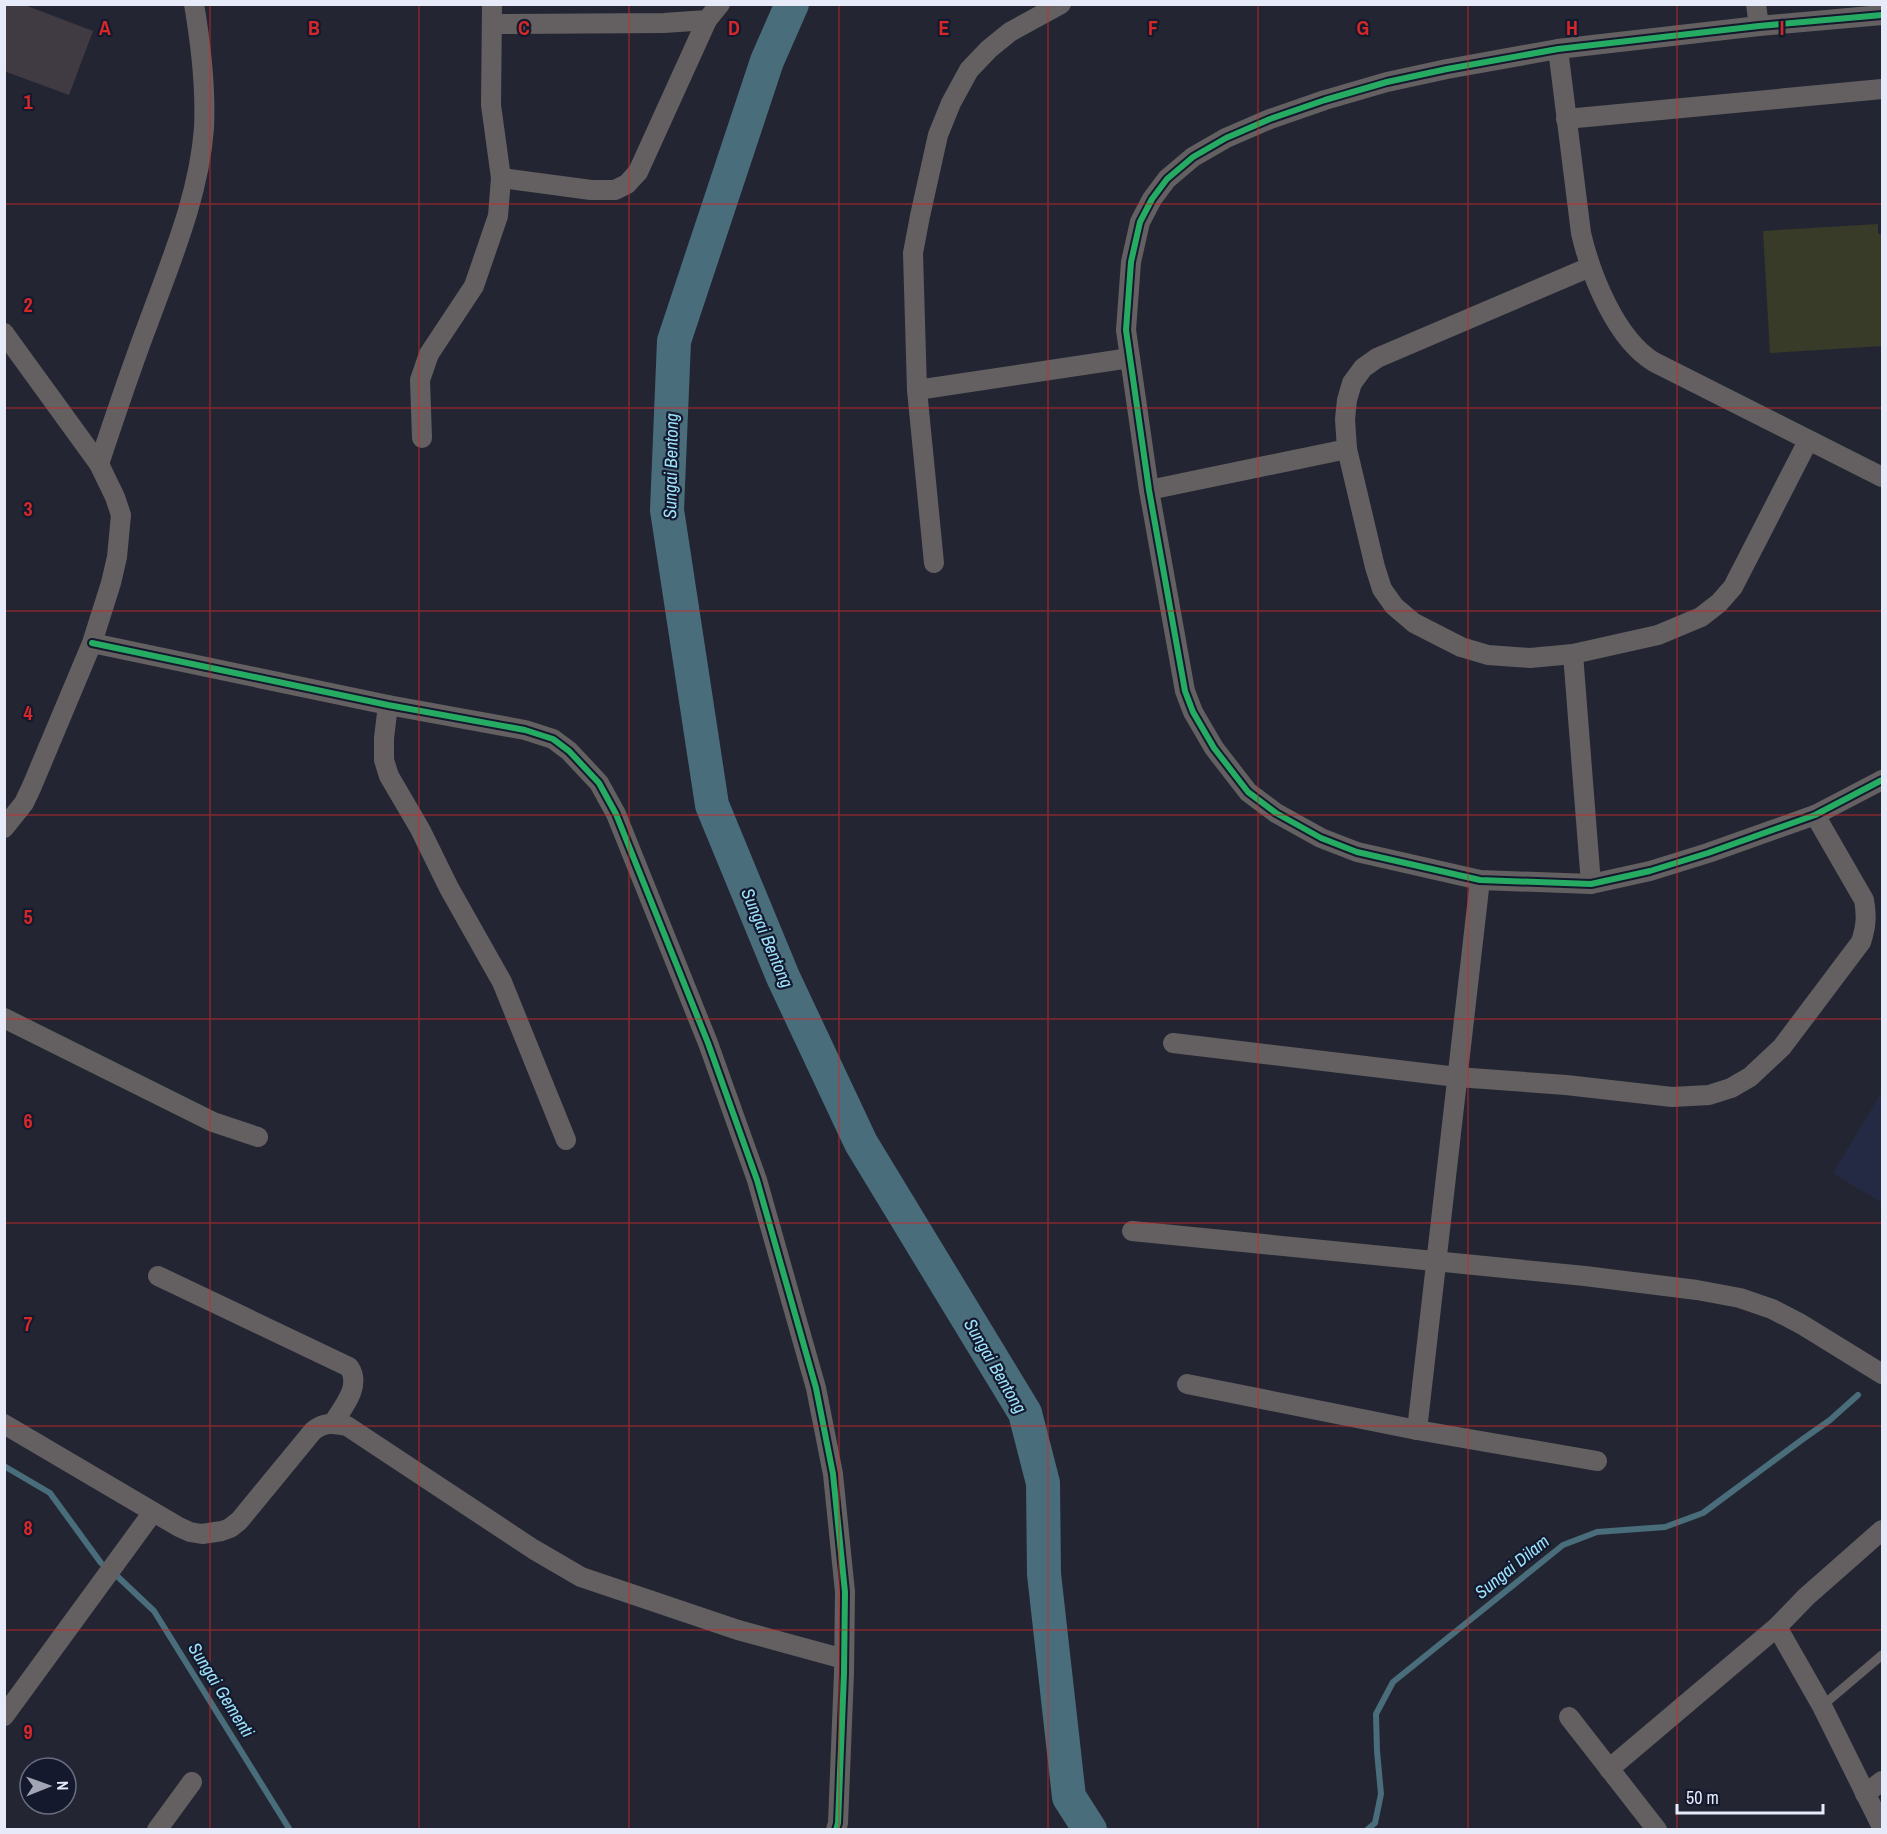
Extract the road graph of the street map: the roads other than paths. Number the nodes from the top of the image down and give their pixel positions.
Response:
1 (194, 4) edge
2 (720, 4) edge
3 (1061, 4) edge
4 (1756, 4) edge
5 (492, 14) edge
6 (1882, 15) edge
7 (707, 21) junction
8 (1760, 26) junction
9 (1558, 49) junction
10 (1882, 89) edge
11 (1566, 119) junction
12 (501, 178) junction
13 (1590, 267) junction
14 (4, 333) edge
15 (1130, 358) junction
16 (917, 390) junction
17 (422, 438) dead end
18 (1808, 441) junction
19 (1347, 449) junction
20 (99, 464) junction
21 (1882, 477) edge
22 (1149, 490) junction
23 (934, 563) dead end
24 (92, 643) junction
25 (1573, 654) junction
26 (388, 705) junction
27 (1882, 780) edge
28 (1815, 815) junction
29 (4, 828) edge
30 (1480, 880) junction
31 (1591, 884) junction
32 (4, 1018) edge
33 (1173, 1043) dead end
34 (1457, 1077) junction
35 (258, 1137) dead end
36 (566, 1140) dead end
37 (1132, 1230) dead end
38 (1436, 1261) junction
39 (158, 1276) dead end
40 (1882, 1374) edge
41 (1187, 1384) dead end
42 (333, 1423) junction
43 (4, 1424) edge
44 (1417, 1430) junction
45 (1597, 1461) dead end
46 (153, 1512) junction
47 (1882, 1530) edge
48 (1777, 1627) junction
49 (1882, 1655) edge
50 (844, 1659) junction
51 (1822, 1706) junction
52 (4, 1716) edge
53 (1569, 1717) dead end
54 (1609, 1769) junction
55 (1882, 1781) edge
56 (192, 1782) dead end
57 (1865, 1794) junction
58 (1882, 1827) edge
59 (157, 1830) edge
60 (836, 1830) edge
61 (1658, 1830) edge

1 - 20 street
2 - 7 street
3 - 16 street
4 - 8 street
5 - 7 street
5 - 12 street
6 - 8 street
7 - 12 street
8 - 9 street
9 - 11 street
9 - 15 street
10 - 11 street
11 - 13 street
12 - 17 street
13 - 18 street
13 - 19 street
14 - 20 street
15 - 16 street
15 - 22 street
16 - 23 street
18 - 21 street
18 - 25 street
19 - 22 street
19 - 25 street
20 - 24 street
22 - 30 street
24 - 26 street
24 - 29 street
25 - 31 street
26 - 36 street
26 - 50 street
27 - 28 street
28 - 31 street
28 - 34 street
30 - 31 street
30 - 34 street
32 - 35 street
33 - 34 street
34 - 38 street
37 - 38 street
38 - 40 street
38 - 44 street
39 - 42 street
41 - 44 street
42 - 46 street
42 - 50 street
43 - 46 street
44 - 45 street
46 - 52 street
47 - 48 street
48 - 51 street
48 - 54 street
49 - 51 lane
50 - 60 street
51 - 57 street
53 - 54 street
54 - 61 street
55 - 57 street
56 - 59 street
57 - 58 street

